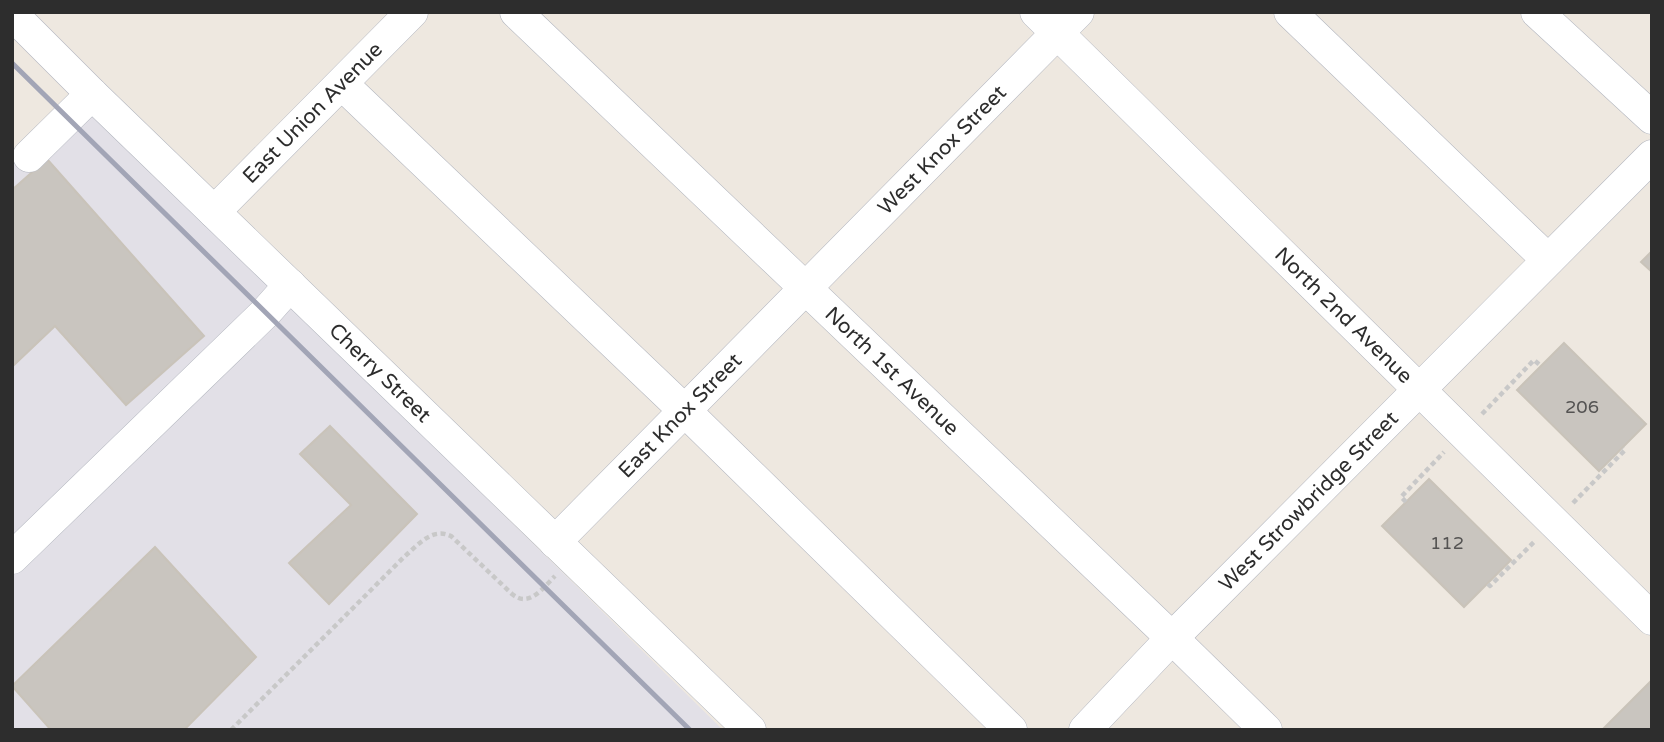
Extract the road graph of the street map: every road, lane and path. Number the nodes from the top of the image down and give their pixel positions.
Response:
1 (412, 12) edge
2 (516, 12) edge
3 (1290, 12) edge
4 (1537, 12) edge
5 (12, 14) edge
6 (1057, 19) edge
7 (342, 83) junction
8 (92, 94) junction
9 (1652, 118) edge
10 (29, 156) dead end
11 (1652, 156) edge
12 (214, 212) junction
13 (1548, 260) junction
14 (290, 285) junction
15 (807, 289) junction
16 (1541, 366) dead end
17 (1419, 390) junction
18 (685, 411) junction
19 (1463, 433) junction
20 (1623, 448) dead end
21 (1406, 502) dead end
22 (1554, 522) junction
23 (564, 550) junction
24 (12, 558) edge
25 (1488, 584) dead end
26 (1652, 619) edge
27 (1172, 638) junction
28 (231, 730) edge
29 (749, 730) edge
30 (1011, 730) edge
31 (1085, 730) edge
32 (1266, 730) edge

1 - 7 street, East Union Avenue
2 - 15 street, North 1st Avenue
3 - 13 street
4 - 9 street
5 - 8 street, Cherry Street
6 - 15 street, West Knox Street
6 - 17 street, North 2nd Avenue
7 - 12 street, East Union Avenue
7 - 18 street
8 - 10 street
8 - 12 street, Cherry Street
11 - 13 street, West Strowbridge Street
12 - 14 street, Cherry Street
13 - 17 street, West Strowbridge Street
14 - 23 street, Cherry Street
14 - 24 street
15 - 18 street, East Knox Street
15 - 27 street, North 1st Avenue
16 - 19 path
17 - 19 street, North 2nd Avenue
17 - 27 street, West Strowbridge Street
18 - 23 street, East Knox Street
18 - 30 street
19 - 21 path
19 - 22 street, North 2nd Avenue
20 - 22 path
22 - 25 path
22 - 26 street, North 2nd Avenue
23 - 28 path
23 - 29 street, Cherry Street
27 - 31 street, West Strowbridge Street
27 - 32 street, North 1st Avenue

